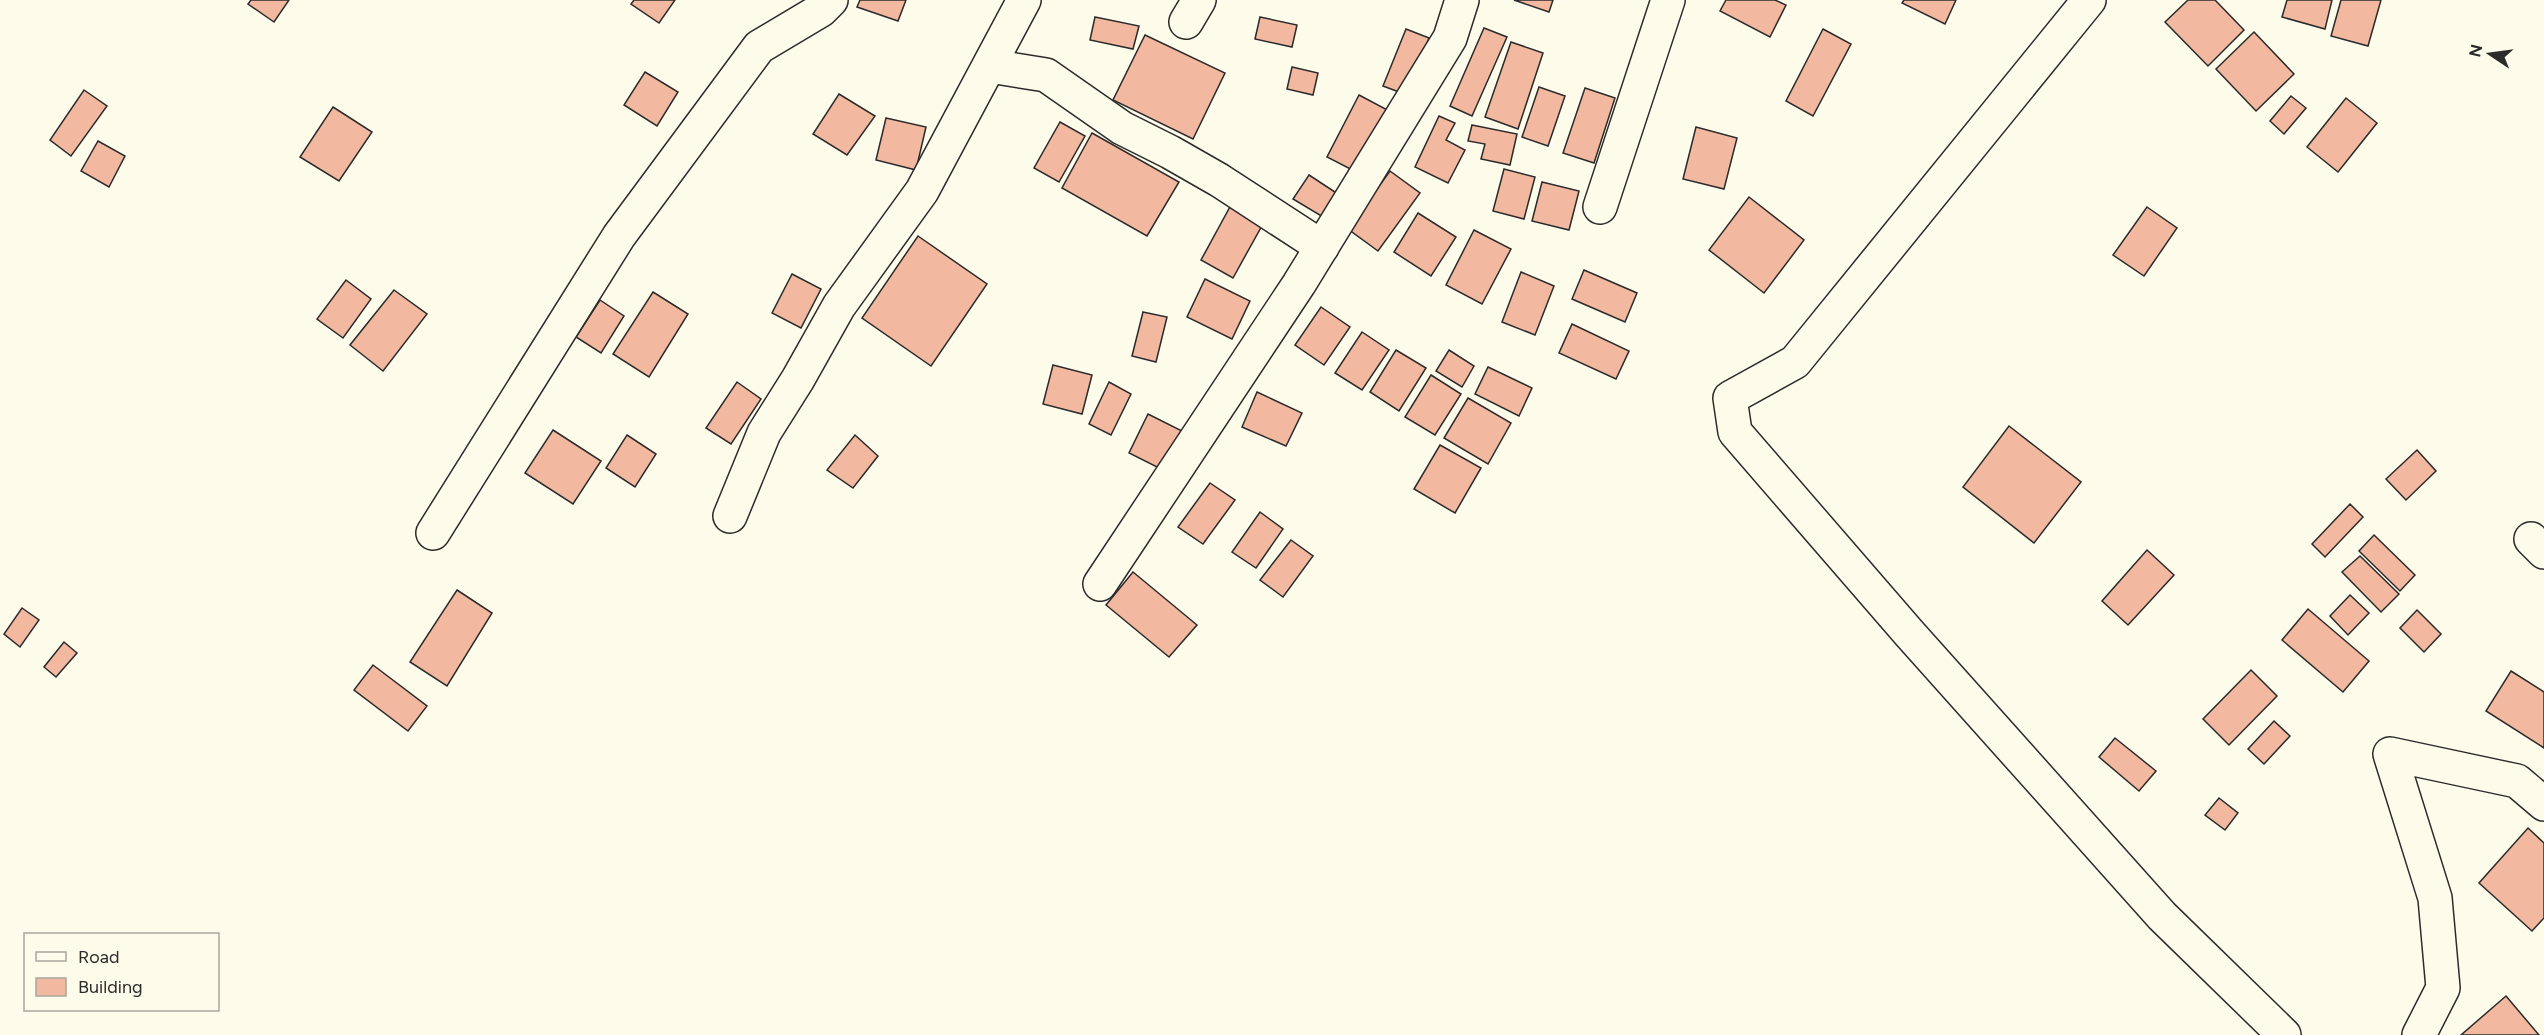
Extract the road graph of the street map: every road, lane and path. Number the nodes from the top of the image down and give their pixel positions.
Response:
1 (831, 0) edge
2 (1024, 0) edge
3 (1462, 0) edge
4 (1668, 0) edge
5 (2089, 0) edge
6 (990, 66) junction
7 (1600, 207) dead end
8 (1322, 247) junction
9 (730, 516) dead end
10 (433, 533) dead end
11 (1100, 584) dead end
12 (2544, 804) edge
13 (2284, 1035) edge
14 (2420, 1035) edge

1 - 10 street
2 - 6 street
3 - 8 street
4 - 7 street
5 - 13 street
6 - 8 street
6 - 9 street
8 - 11 street
12 - 14 street

